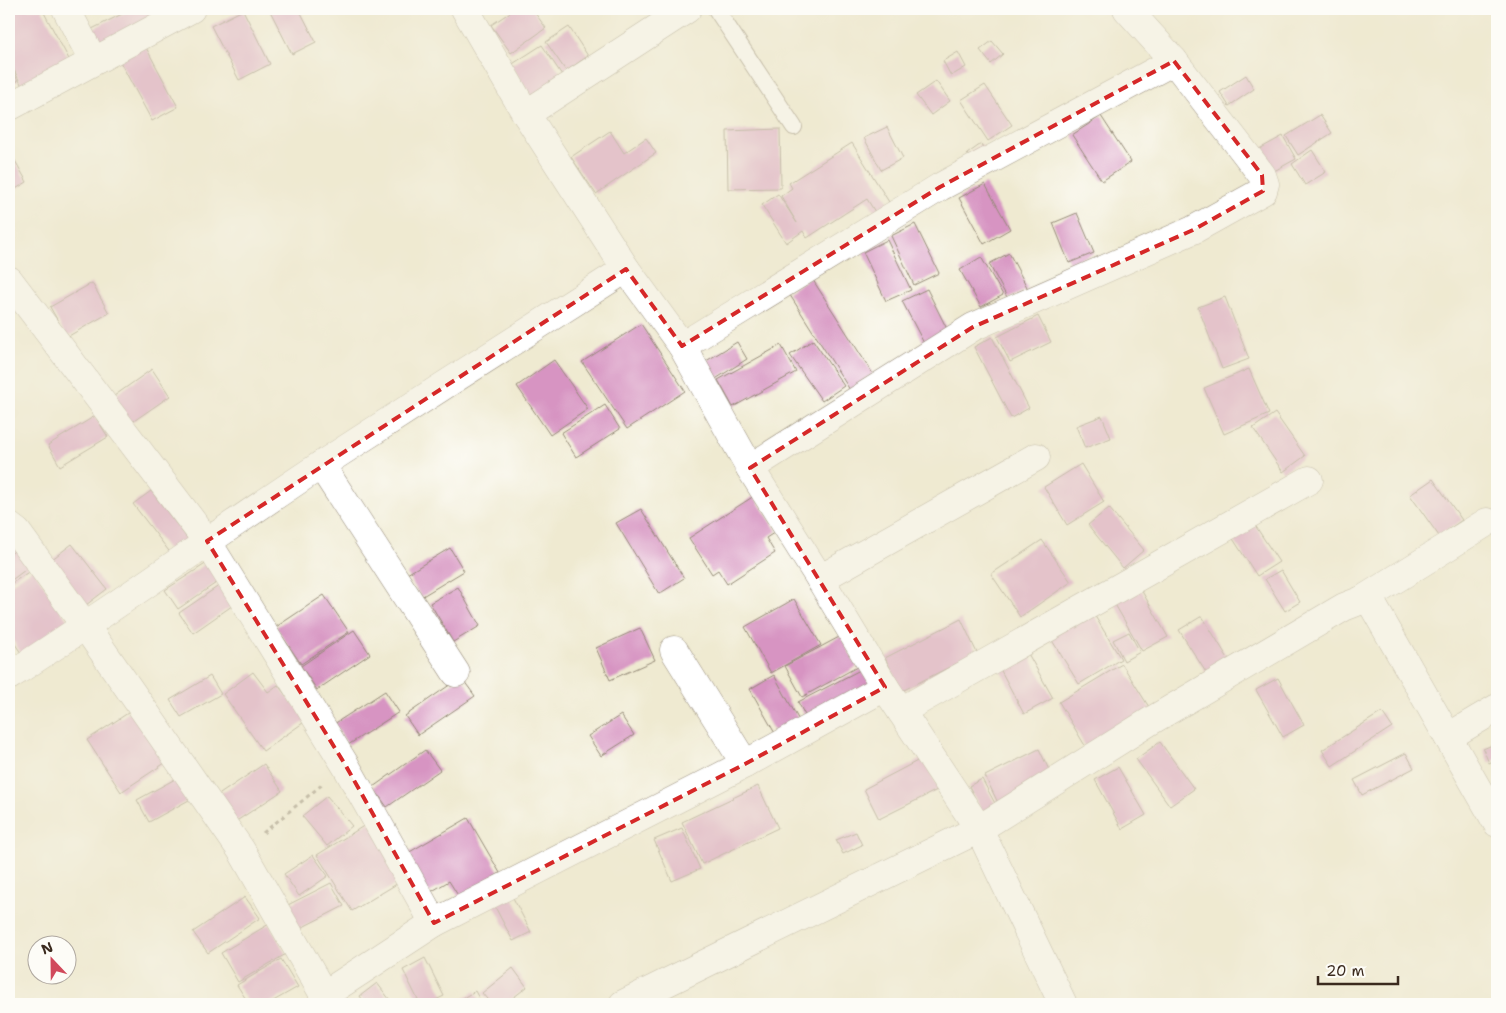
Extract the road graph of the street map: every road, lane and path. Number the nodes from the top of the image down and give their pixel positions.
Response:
1 (66, 9) edge
2 (191, 9) edge
3 (465, 9) edge
4 (687, 9) edge
5 (716, 9) edge
6 (1127, 9) edge
7 (93, 60) junction
8 (1174, 61) junction
9 (9, 107) edge
10 (526, 114) junction
11 (794, 127) dead end
12 (626, 269) junction
13 (9, 280) edge
14 (682, 346) junction
15 (1036, 457) dead end
16 (321, 464) junction
17 (750, 468) junction
18 (1309, 480) dead end
19 (1487, 522) dead end
20 (9, 526) edge
21 (207, 541) junction
22 (820, 579) junction
23 (1362, 600) junction
24 (86, 627) junction
25 (674, 650) dead end
26 (456, 673) dead end
27 (9, 676) edge
28 (885, 687) junction
29 (1497, 708) edge
30 (901, 711) junction
31 (1448, 737) junction
32 (745, 764) junction
33 (346, 766) junction
34 (1497, 823) edge
35 (980, 829) junction
36 (241, 850) junction
37 (434, 923) junction
38 (624, 1004) edge
39 (1064, 1004) edge

1 - 7 street
2 - 7 street
3 - 10 street
4 - 10 street
5 - 11 lane
6 - 8 street
7 - 9 street
8 - 14 street
8 - 17 street
10 - 12 street
12 - 14 street
12 - 16 street
13 - 21 street
14 - 17 street
15 - 22 street
16 - 21 street
16 - 26 street
17 - 22 street
18 - 30 street
19 - 23 street
20 - 24 street
21 - 24 street
21 - 33 street
22 - 28 street
23 - 31 street
23 - 35 street
24 - 27 street
24 - 36 street
25 - 32 street
28 - 30 street
28 - 32 street
29 - 31 street
30 - 35 street
31 - 34 street
32 - 37 street
33 - 36 path
33 - 37 street
35 - 38 street
35 - 39 street
36 - 37 street

